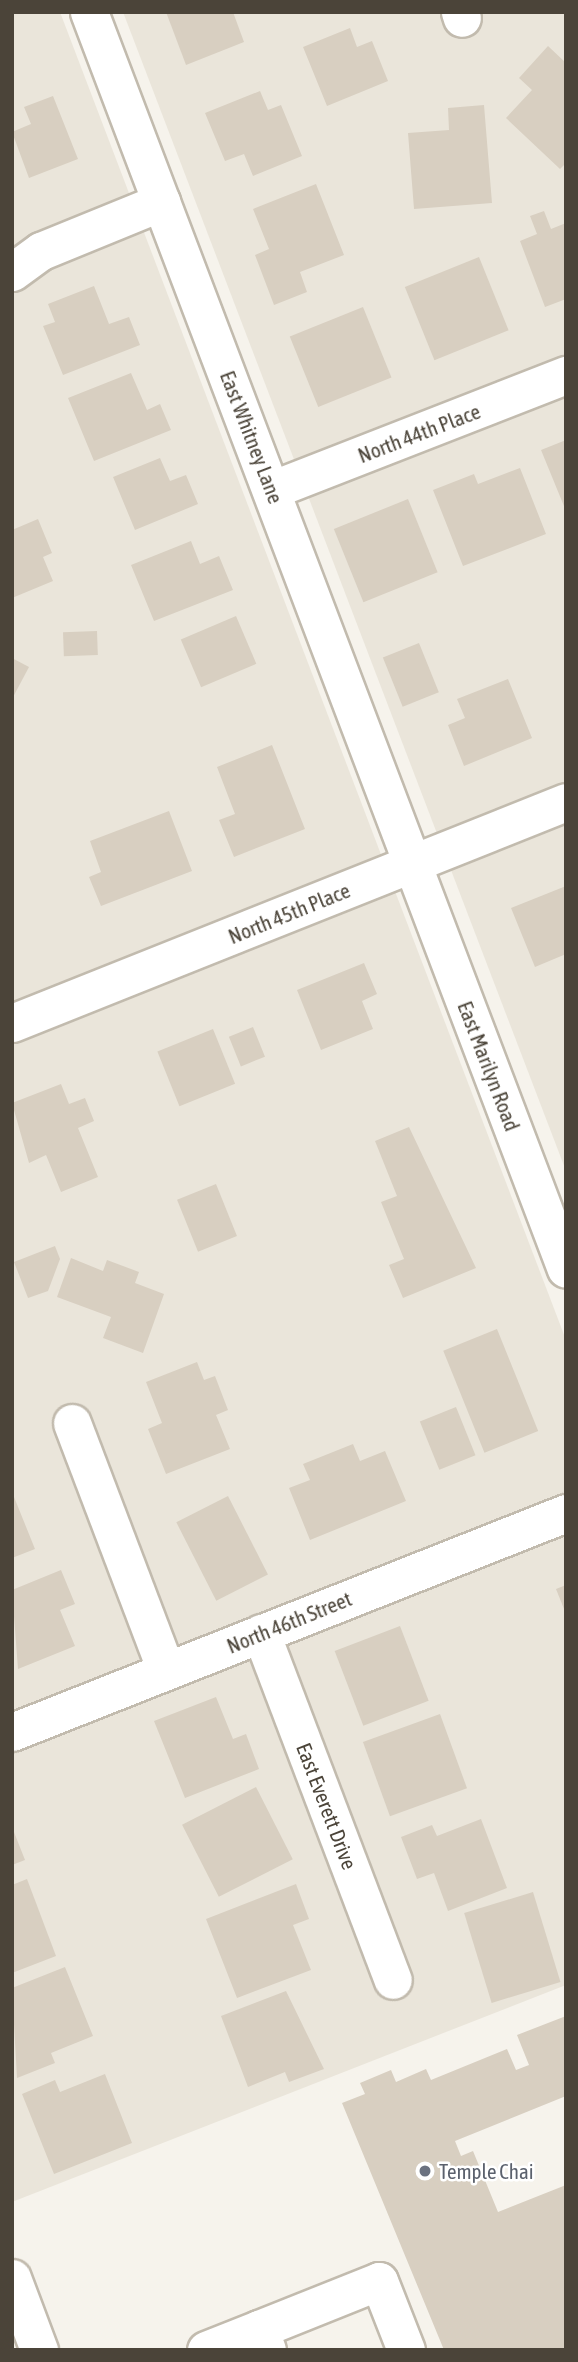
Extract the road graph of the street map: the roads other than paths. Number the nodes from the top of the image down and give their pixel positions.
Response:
1 (89, 12) edge
2 (161, 202) junction
3 (12, 272) edge
4 (566, 375) edge
5 (271, 491) junction
6 (566, 802) edge
7 (412, 864) junction
8 (12, 1023) edge
9 (565, 1266) edge
10 (72, 1423) dead end
11 (566, 1513) edge
12 (261, 1633) junction
13 (166, 1671) junction
14 (12, 1732) edge
15 (393, 1980) dead end
16 (12, 2278) edge
17 (263, 2339) edge
18 (39, 2350) edge
19 (206, 2350) edge
20 (406, 2350) edge

1 - 2 street, East Whitney Lane
2 - 3 street
2 - 5 street, East Whitney Lane
4 - 5 street, North 44th Place
5 - 7 street, East Whitney Lane
6 - 7 street, North 45th Place
7 - 8 street, North 45th Place
7 - 9 street, East Marilyn Road
10 - 13 street
11 - 12 street, North 46th Street
12 - 13 street, North 46th Street
12 - 15 street, East Everett Drive
13 - 14 street, North 46th Street
16 - 18 street
17 - 19 street
17 - 20 street

